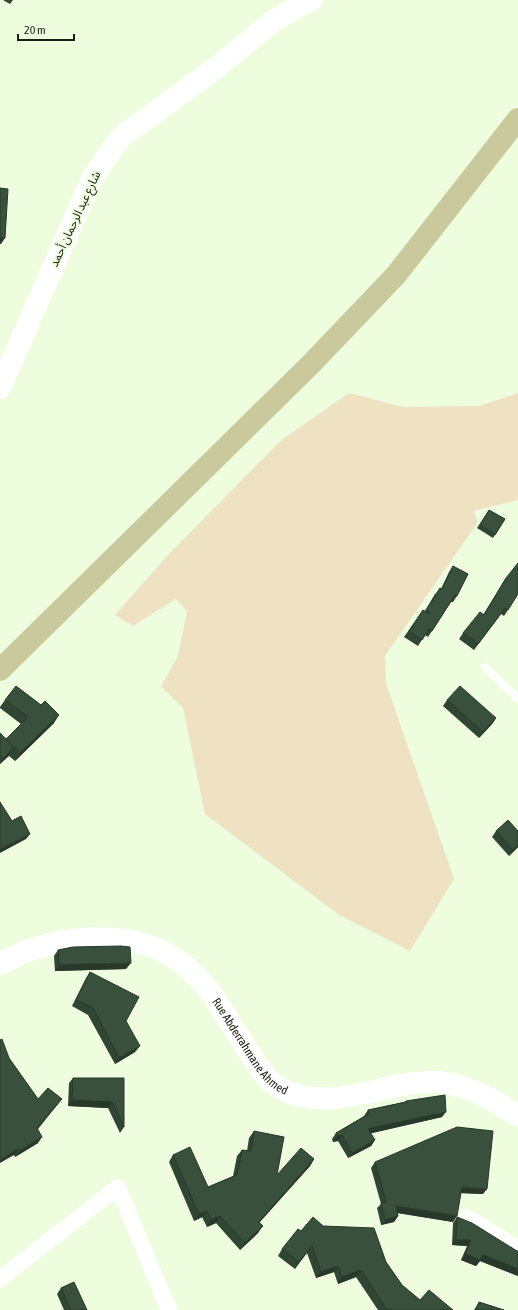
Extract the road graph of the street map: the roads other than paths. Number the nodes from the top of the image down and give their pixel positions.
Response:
1 (312, 0) edge
2 (518, 119) edge
3 (0, 388) edge
4 (485, 667) dead end
5 (0, 670) edge
6 (518, 699) edge
7 (0, 964) edge
8 (518, 1116) edge
9 (467, 1217) dead end
10 (518, 1249) edge
11 (0, 1279) edge
12 (169, 1310) edge

1 - 3 main road, شارع عبد الرحمان أحمد
2 - 5 main road
4 - 6 lane
7 - 8 main road, Rue Abderrahmane Ahmed
9 - 10 street
11 - 12 street

